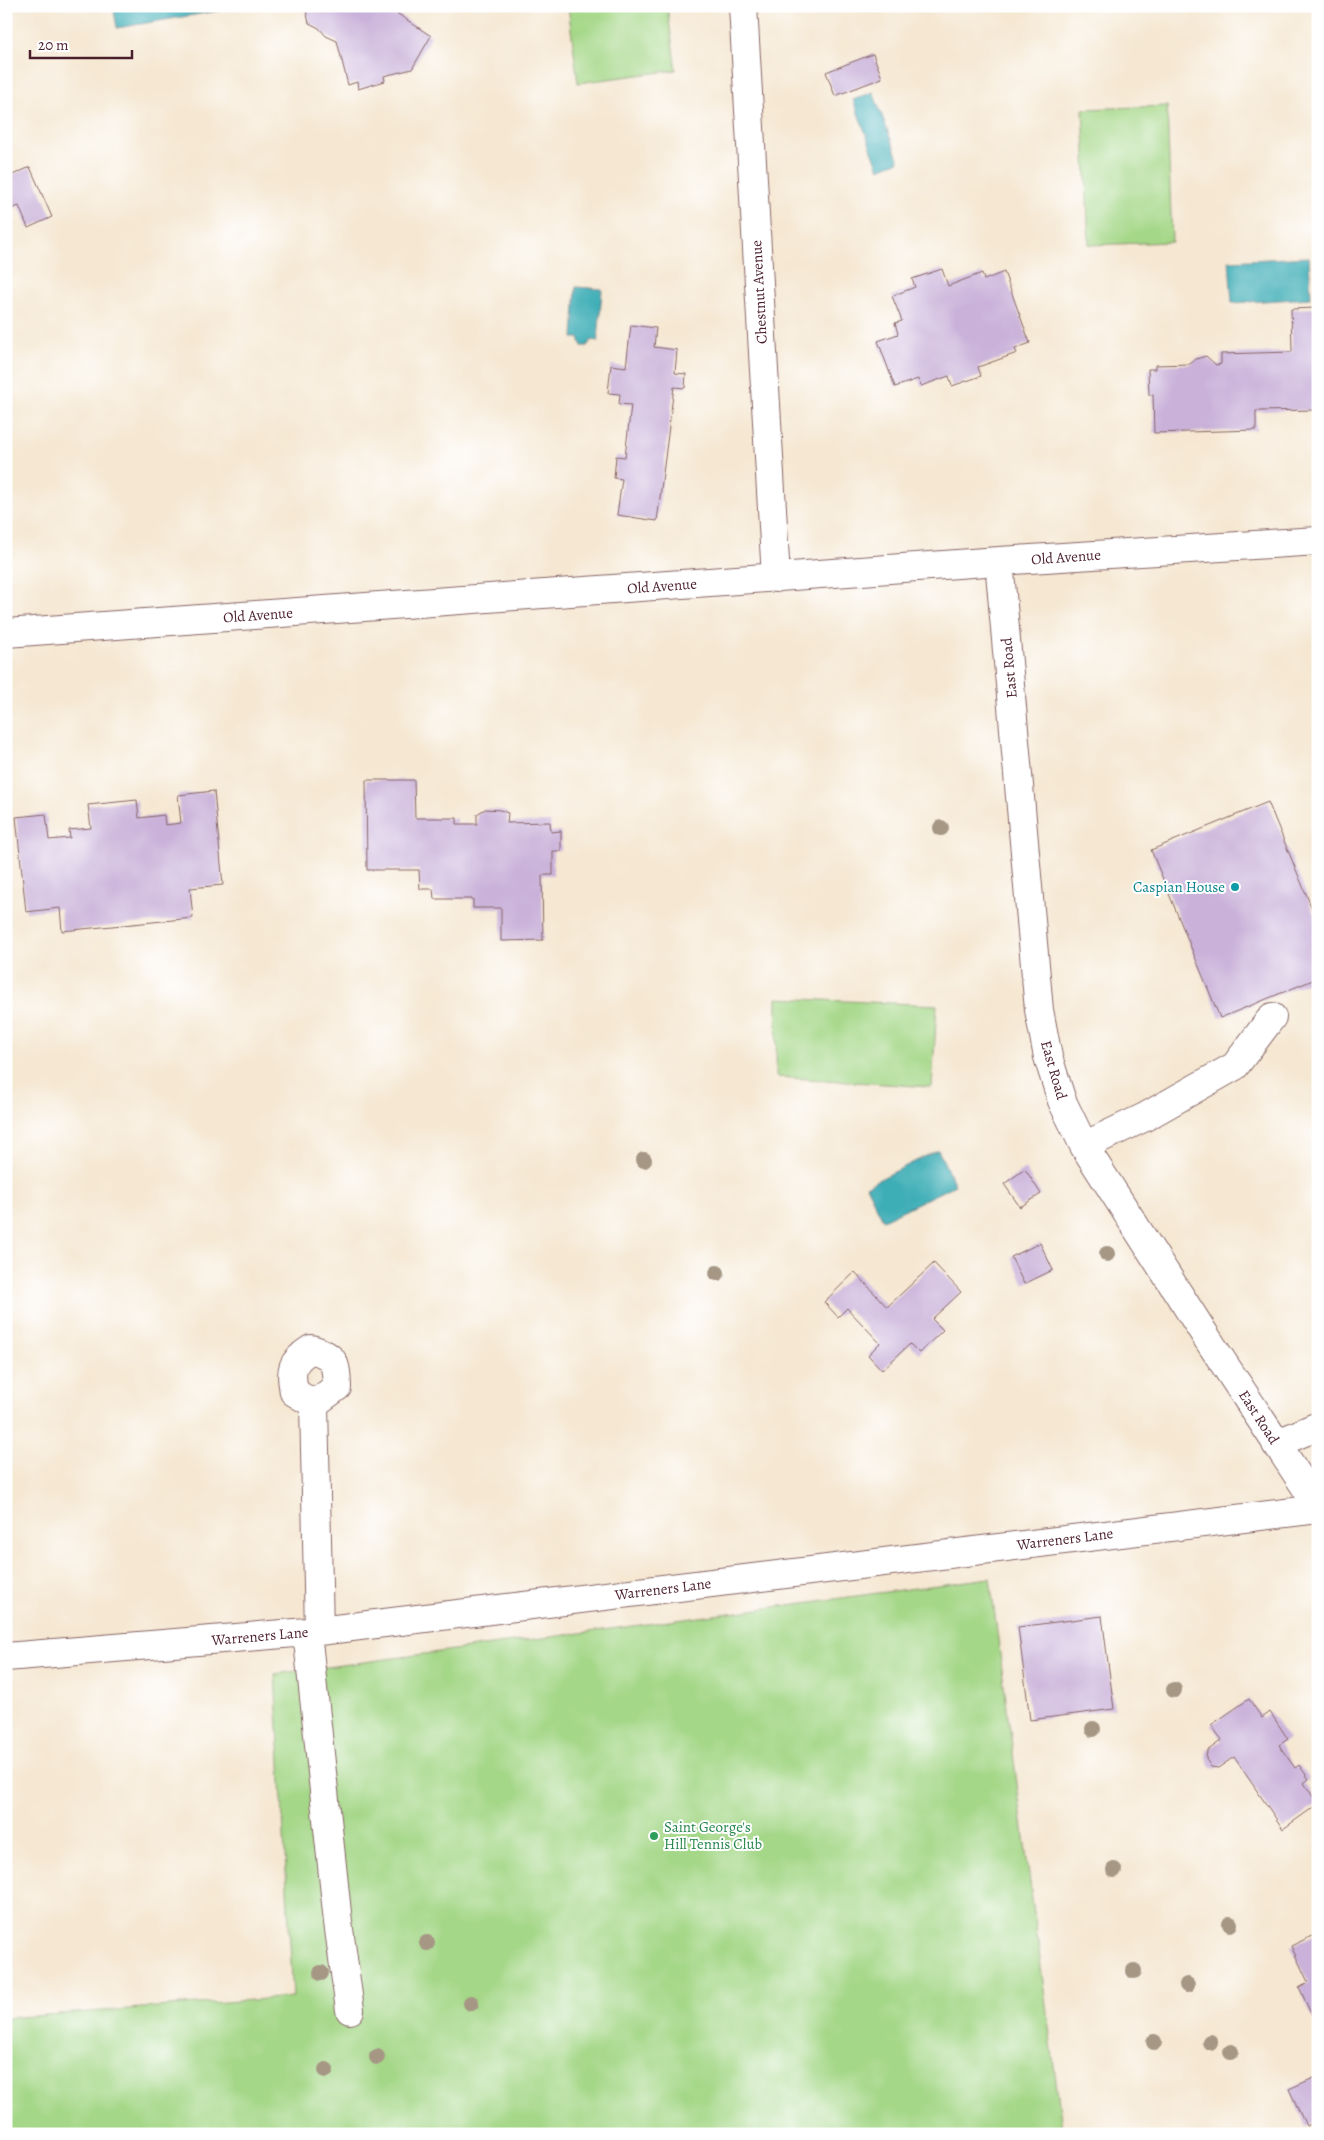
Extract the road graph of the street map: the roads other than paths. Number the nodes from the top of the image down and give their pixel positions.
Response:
1 (743, 6) edge
2 (1318, 541) edge
3 (999, 561) junction
4 (776, 578) junction
5 (6, 633) edge
6 (1272, 1017) dead end
7 (1084, 1146) junction
8 (314, 1404) dead end
9 (1318, 1426) edge
10 (1276, 1444) junction
11 (1318, 1508) edge
12 (313, 1632) junction
13 (6, 1657) edge
14 (350, 2010) dead end

1 - 4 street, Chestnut Avenue
2 - 3 street, Old Avenue
3 - 4 street, Old Avenue
3 - 7 street, East Road
4 - 5 street, Old Avenue
6 - 7 street
7 - 10 street, East Road
8 - 12 street
9 - 10 street
10 - 11 street, East Road
11 - 12 street, Warreners Lane
12 - 13 street, Warreners Lane
12 - 14 street

